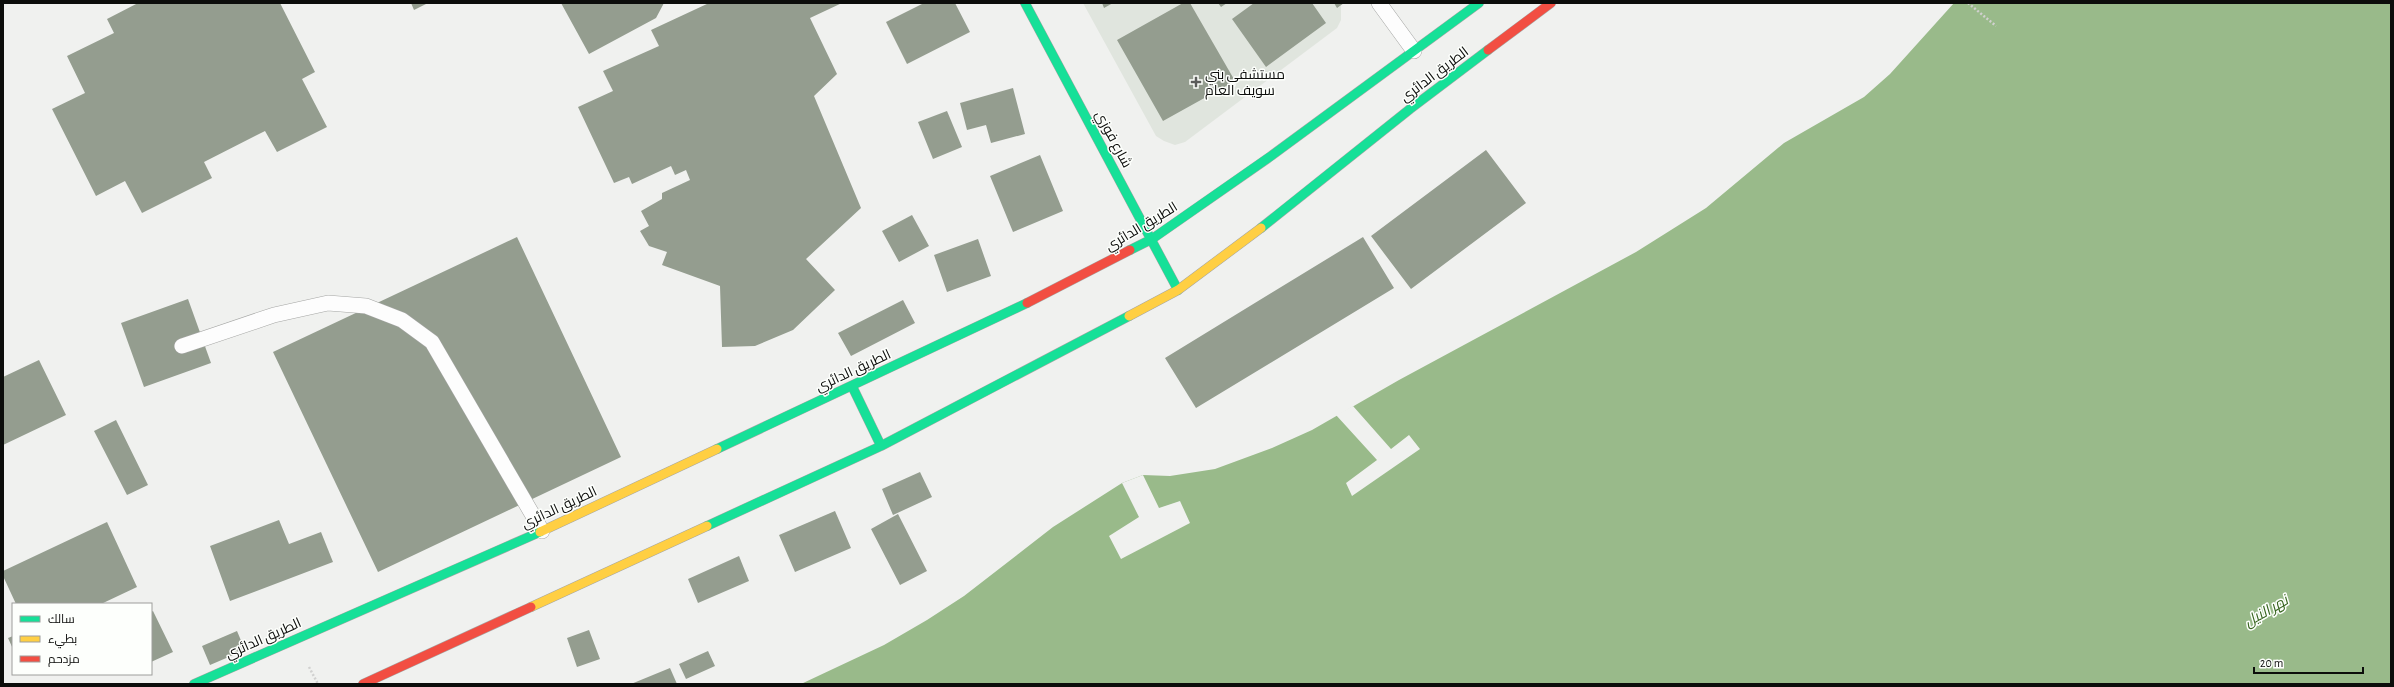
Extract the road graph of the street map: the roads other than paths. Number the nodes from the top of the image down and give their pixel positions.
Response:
1 (1025, 3) edge
2 (1379, 3) edge
3 (1551, 3) edge
4 (1474, 4) edge
5 (1414, 51) junction
6 (1152, 238) junction
7 (1178, 290) junction
8 (182, 346) dead end
9 (852, 386) junction
10 (881, 446) junction
11 (542, 531) junction
12 (194, 684) edge
13 (363, 684) edge

1 - 6 main road, شارع فوزي
2 - 5 lane
3 - 7 main road, الطريق الدائري
4 - 5 main road, الطريق الدائري
5 - 6 main road, الطريق الدائري
6 - 7 main road, شارع فوزي
6 - 9 main road, الطريق الدائري
7 - 10 main road, الطريق الدائري
8 - 11 lane
9 - 10 main road
9 - 11 main road, الطريق الدائري
10 - 13 main road, الطريق الدائري
11 - 12 main road, الطريق الدائري

